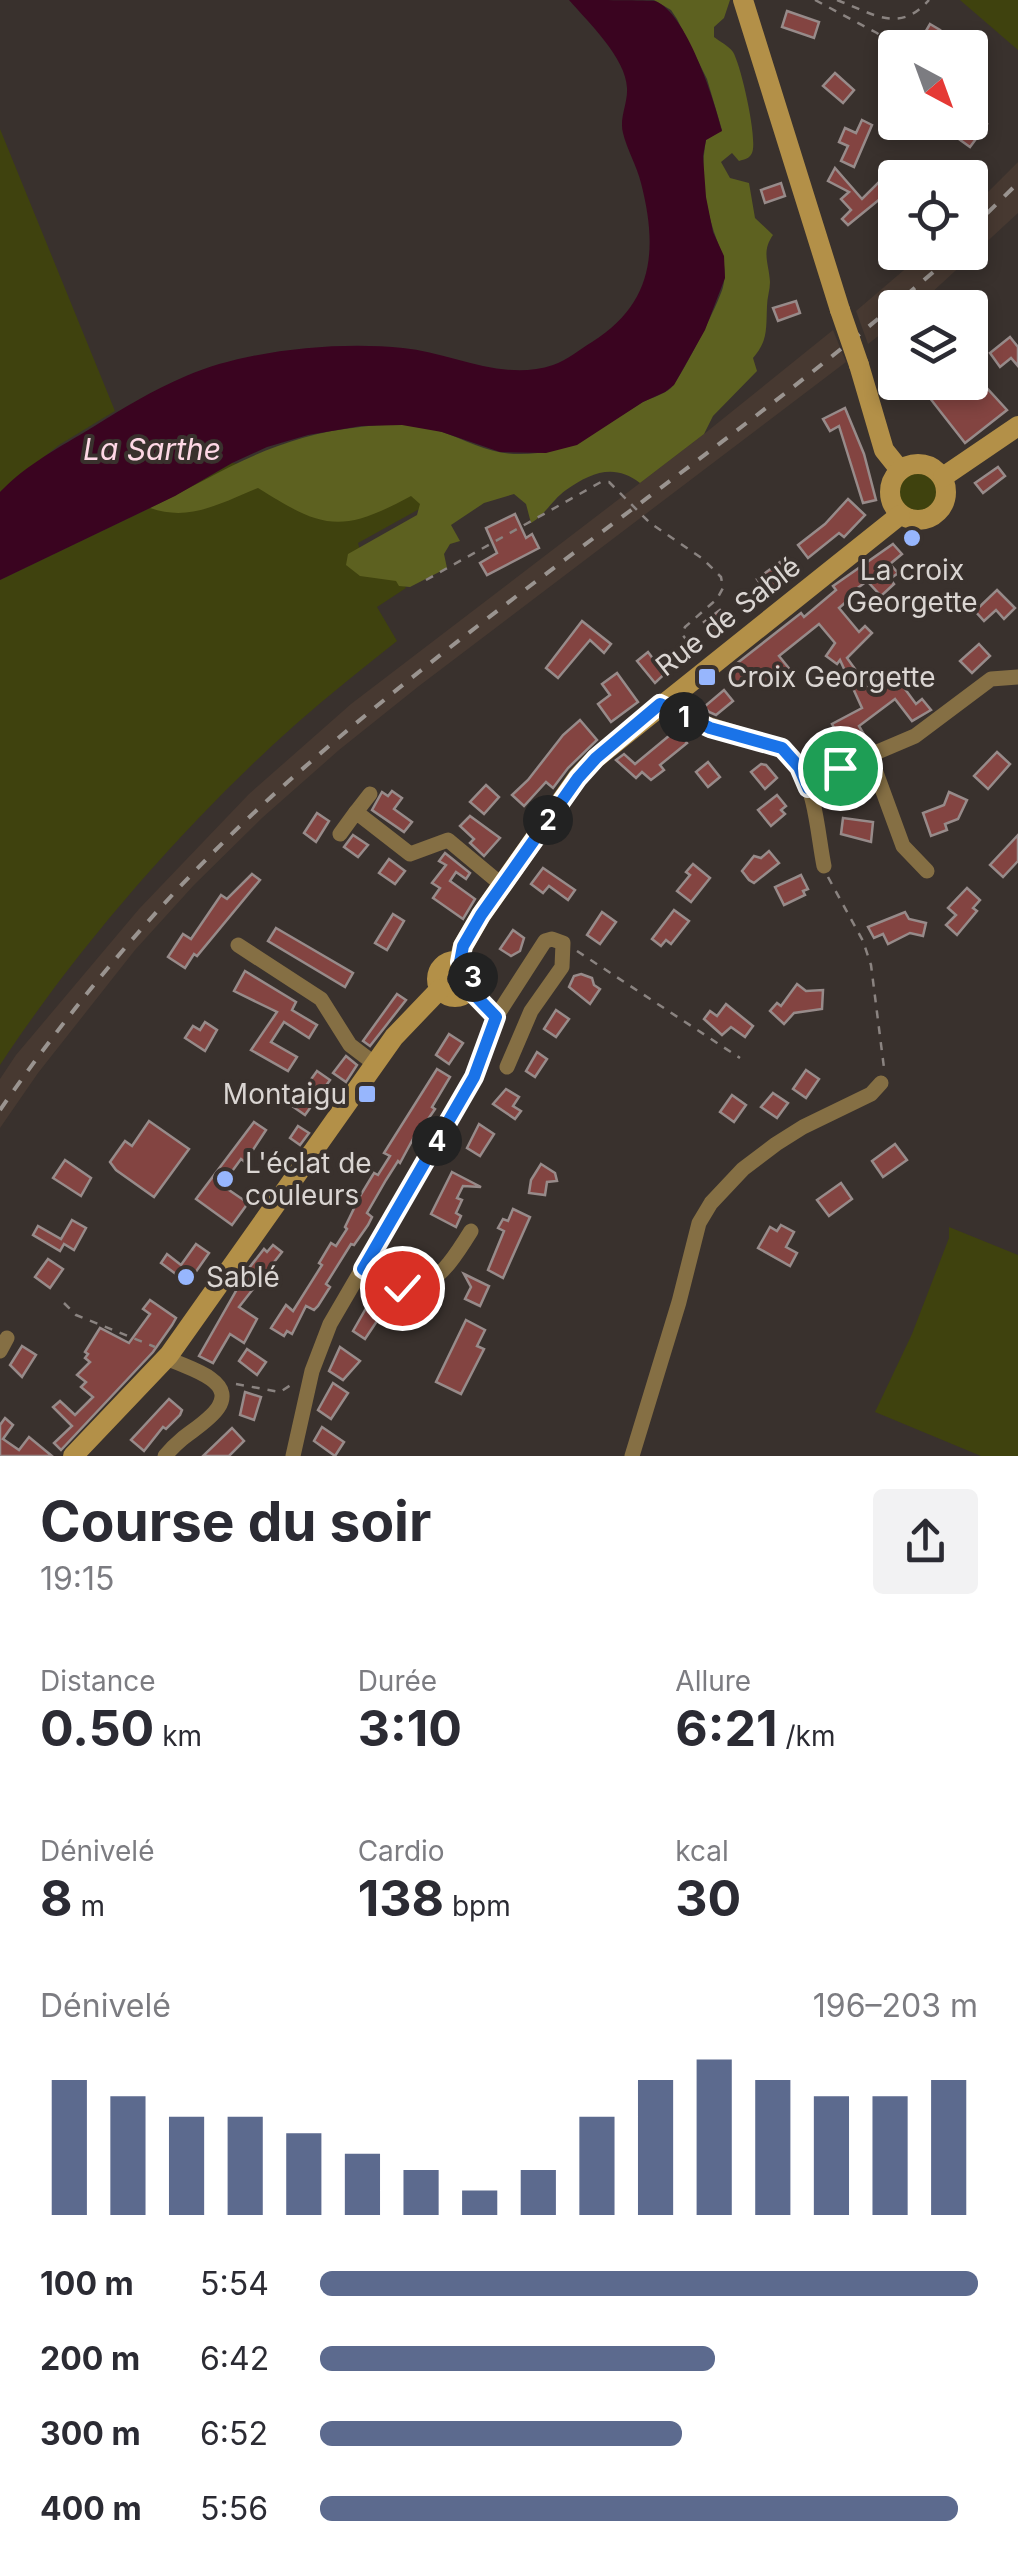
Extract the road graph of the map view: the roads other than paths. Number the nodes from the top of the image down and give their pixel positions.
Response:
1 (743, 0) edge
2 (1018, 426) edge
3 (900, 470) junction
4 (943, 477) junction
5 (900, 514) junction
6 (1018, 677) edge
7 (660, 704) junction
8 (870, 756) junction
9 (808, 788) junction
10 (370, 794) dead end
11 (356, 812) junction
12 (340, 834) dead end
13 (824, 866) road end
14 (926, 871) dead end
15 (502, 885) junction
16 (238, 945) dead end
17 (460, 962) junction
18 (440, 989) junction
19 (470, 990) junction
20 (496, 1017) junction
21 (375, 1064) junction
22 (508, 1067) dead end
23 (881, 1083) road end
24 (471, 1231) dead end
25 (363, 1269) junction
26 (168, 1356) junction
27 (296, 1455) edge
28 (73, 1456) edge
29 (164, 1456) edge
30 (632, 1456) edge

1 - 3 main road, bridge
2 - 4 main road
3 - 4 main road
3 - 5 main road
4 - 5 main road
5 - 7 main road, Rue de Sablé
6 - 8 street
7 - 9 street
7 - 15 main road, Rue de Sablé
8 - 9 street
8 - 14 street
9 - 13 street
10 - 11 street
11 - 12 street
11 - 15 street
15 - 17 main road, Rue de Sablé
16 - 21 street
17 - 18 main road
17 - 19 main road
18 - 19 main road
18 - 21 main road
19 - 20 street
20 - 22 street
20 - 25 street
21 - 26 main road
23 - 30 street
24 - 25 street
25 - 27 street
26 - 28 main road
26 - 29 street

